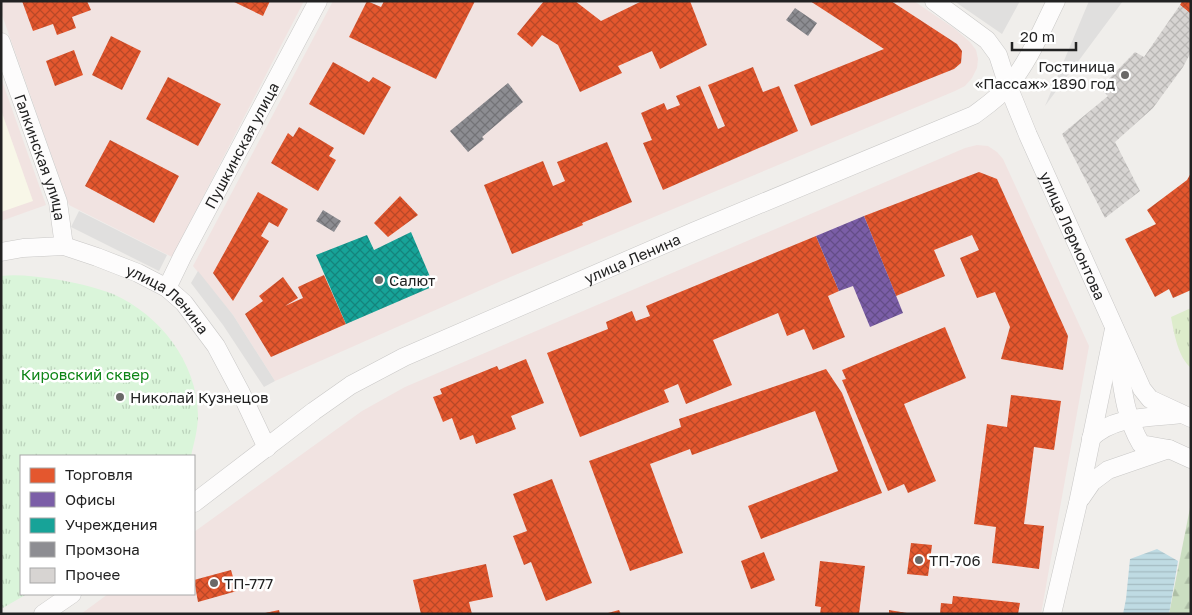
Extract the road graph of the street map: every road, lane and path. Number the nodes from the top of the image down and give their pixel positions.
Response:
1 (318, 1) edge
2 (934, 1) edge
3 (1056, 1) edge
4 (1, 42) edge
5 (1008, 86) junction
6 (64, 246) junction
7 (1, 252) edge
8 (167, 288) junction
9 (1114, 329) junction
10 (1186, 416) edge
11 (1129, 419) junction
12 (1091, 438) junction
13 (267, 448) junction
14 (1169, 449) junction
15 (1191, 459) edge
16 (195, 502) edge
17 (1078, 503) junction
18 (71, 595) edge
19 (43, 614) edge
20 (1052, 614) edge

1 - 8 street, Пушкинская улица
2 - 5 street, улица Лермонтова
3 - 5 street, улица Ленина
4 - 6 street, Галкинская улица
5 - 9 street, улица Лермонтова
5 - 13 street, улица Ленина
6 - 7 street, улица Ленина
6 - 8 street, улица Ленина
8 - 13 street, улица Ленина
9 - 10 street
9 - 11 street
9 - 12 street
10 - 11 street
10 - 14 street
11 - 12 street
11 - 14 street
12 - 17 street
13 - 16 street, улица Ленина
14 - 15 street
14 - 17 street
17 - 20 street
18 - 19 street

